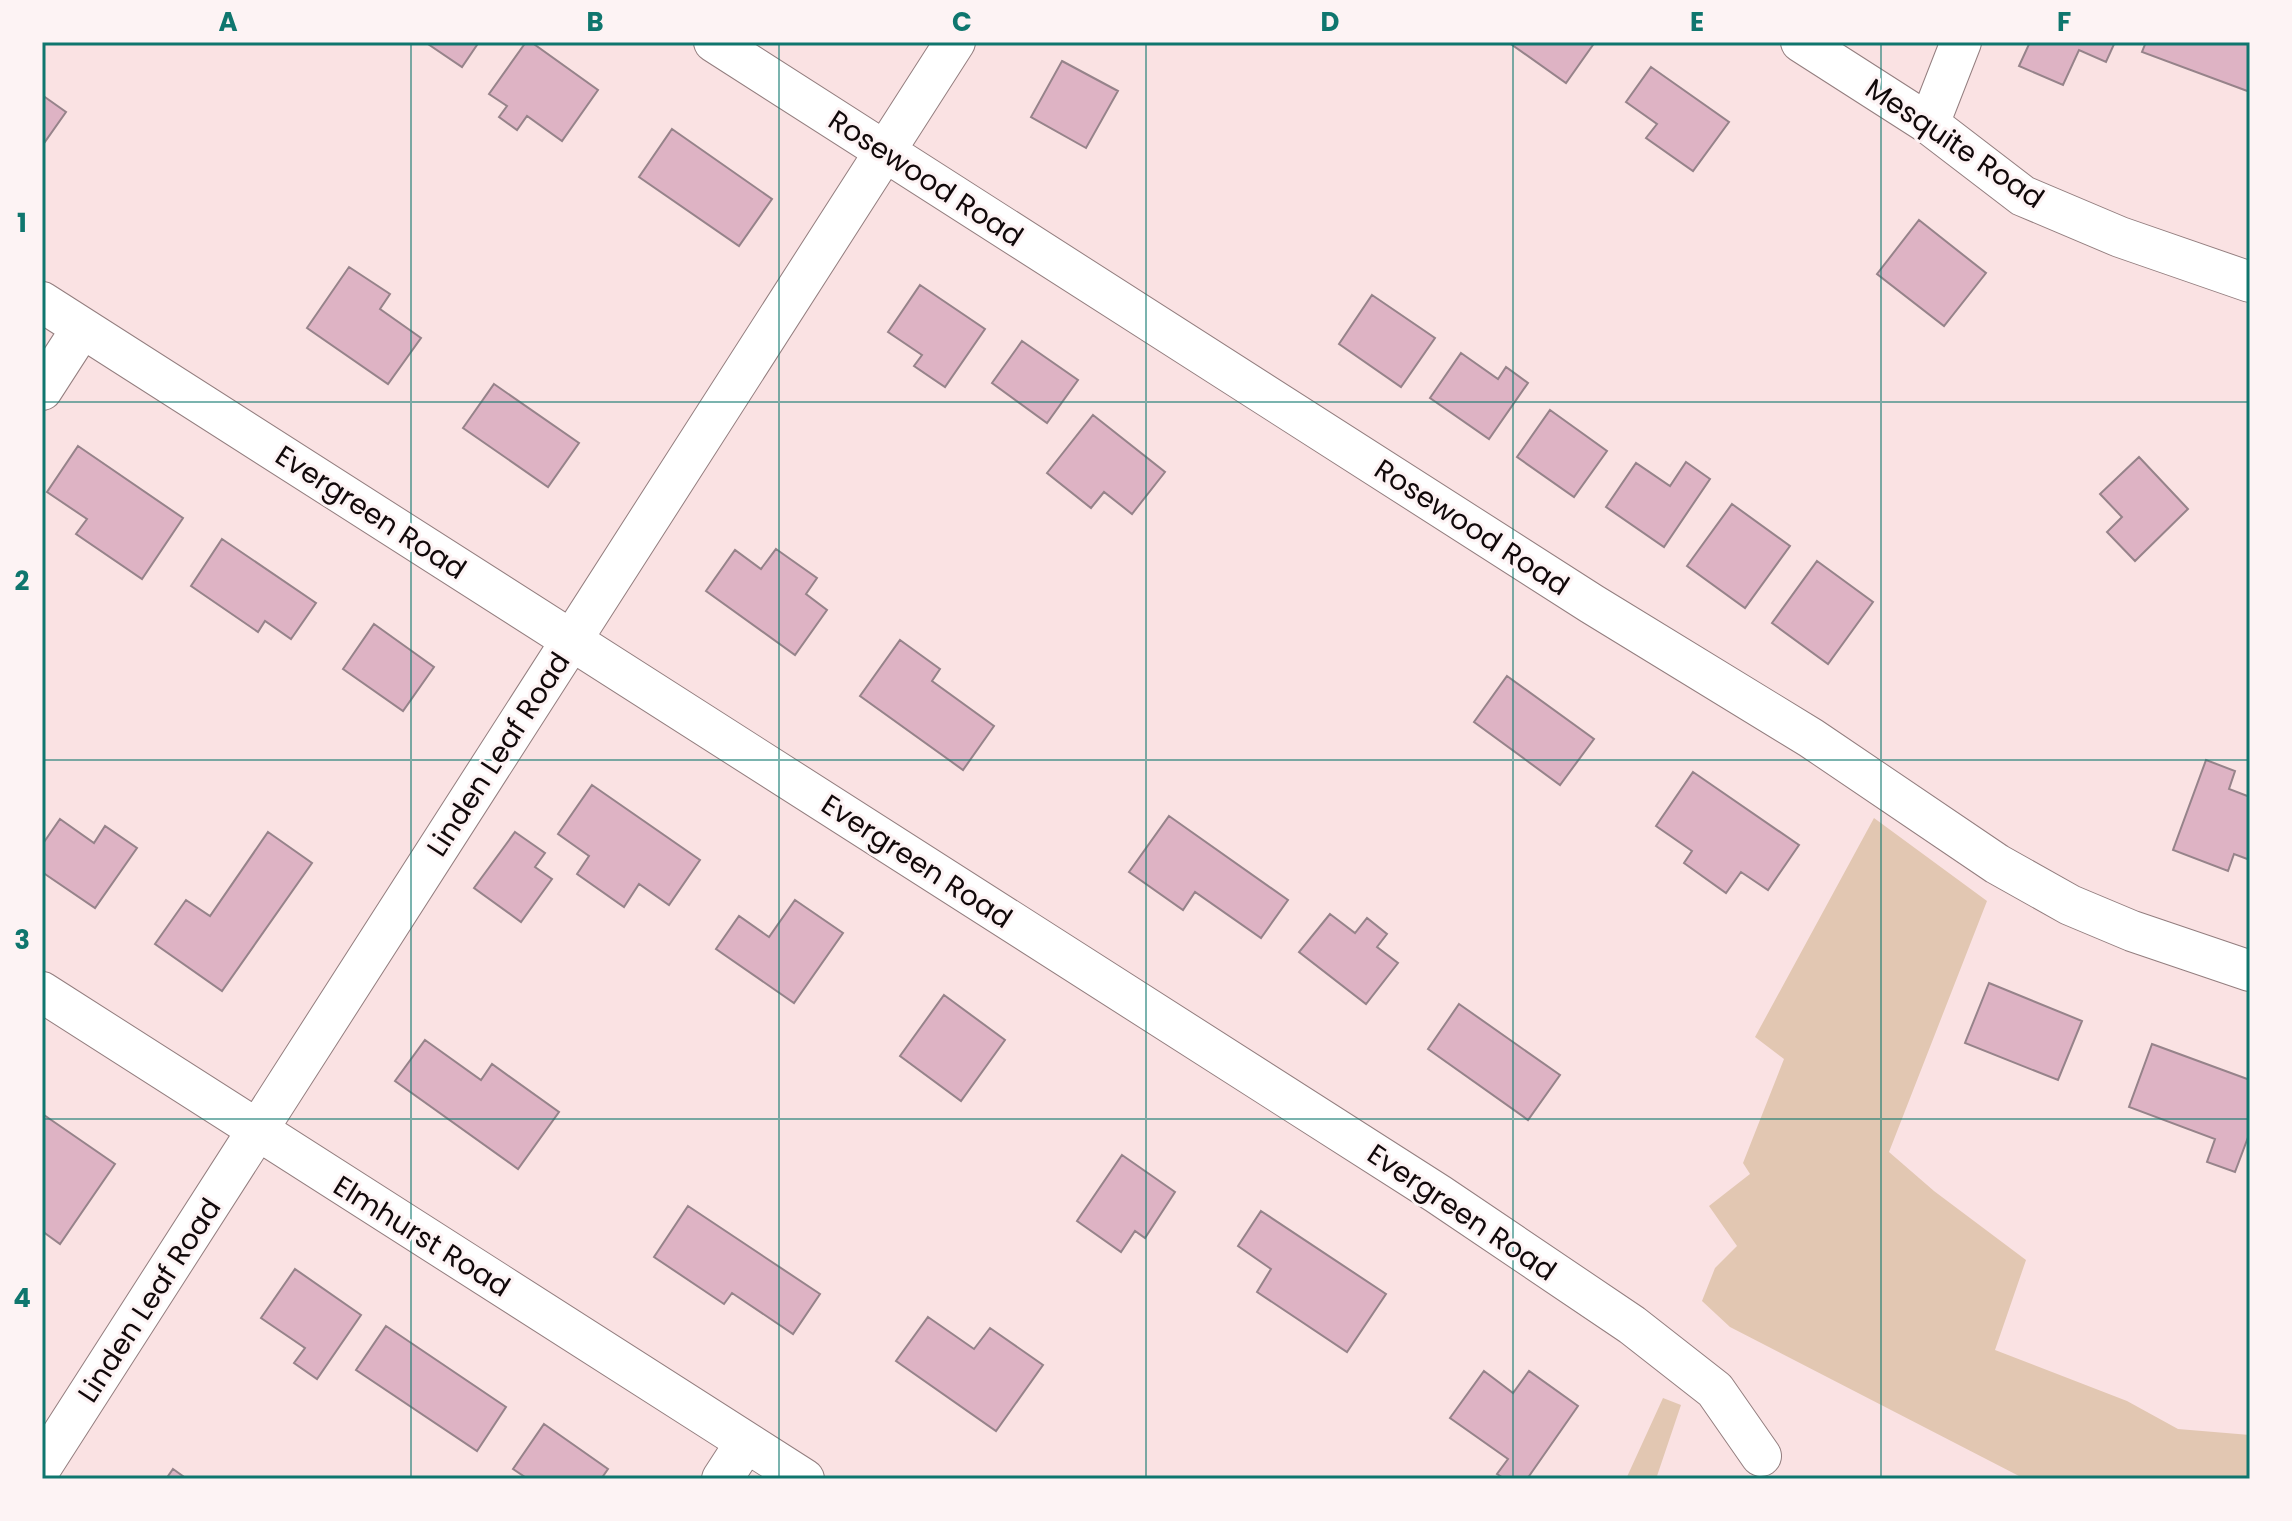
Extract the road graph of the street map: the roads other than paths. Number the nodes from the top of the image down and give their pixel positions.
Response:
1 (714, 42) edge
2 (955, 42) edge
3 (1801, 42) edge
4 (1961, 42) edge
5 (1929, 124) junction
6 (885, 152) junction
7 (2250, 282) edge
8 (42, 302) edge
9 (82, 328) junction
10 (42, 390) edge
11 (571, 641) junction
12 (2250, 971) edge
13 (42, 992) edge
14 (257, 1131) junction
15 (746, 1442) junction
16 (1761, 1456) dead end
17 (42, 1466) edge
18 (722, 1479) edge
19 (804, 1479) edge

1 - 6 street, Rosewood Road
2 - 6 street, Linden Leaf Road
3 - 5 street, Mesquite Road
4 - 5 street
5 - 7 street, Mesquite Road
6 - 11 street, Linden Leaf Road
6 - 12 street, Rosewood Road
8 - 9 street, Evergreen Road
9 - 10 street
9 - 11 street, Evergreen Road
11 - 14 street, Linden Leaf Road
11 - 16 street, Evergreen Road
13 - 14 street, Elmhurst Road
14 - 15 street, Elmhurst Road
14 - 17 street, Linden Leaf Road
15 - 18 street
15 - 19 street, Elmhurst Road

